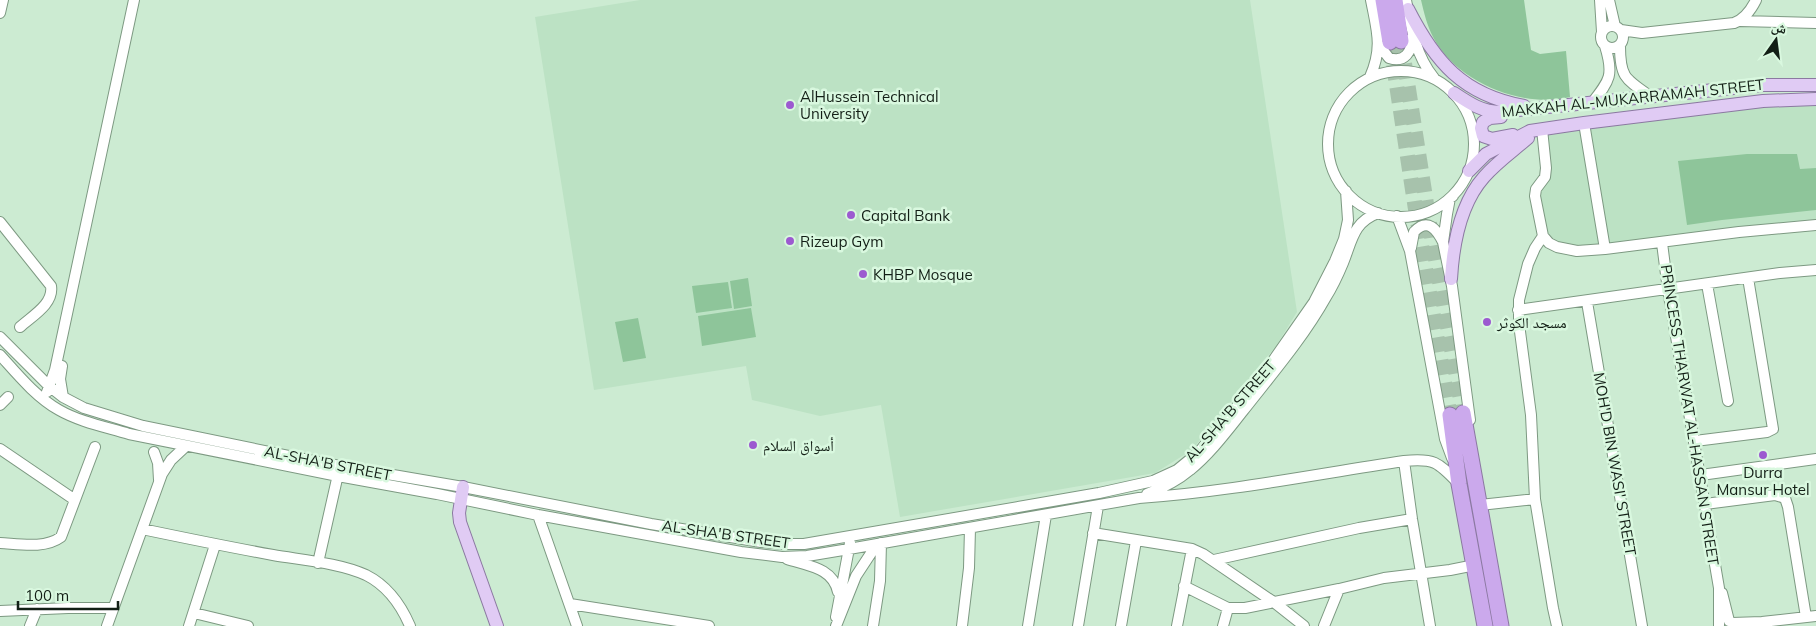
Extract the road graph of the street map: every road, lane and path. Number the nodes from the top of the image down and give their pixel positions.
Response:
1 (3, 0) edge
2 (134, 0) edge
3 (138, 0) edge
4 (1372, 0) edge
5 (1383, 0) edge
6 (1395, 0) edge
7 (1600, 0) edge
8 (1609, 0) edge
9 (1756, 0) edge
10 (1407, 4) edge
11 (0, 14) edge
12 (1740, 20) junction
13 (1816, 23) edge
14 (1602, 32) junction
15 (1620, 36) junction
16 (1395, 40) junction
17 (1605, 46) junction
18 (1370, 77) junction
19 (1435, 79) junction
20 (1816, 85) edge
21 (1454, 93) junction
22 (1650, 96) junction
23 (1816, 99) edge
24 (1592, 103) junction
25 (1564, 106) junction
26 (1536, 108) junction
27 (1584, 123) junction
28 (1536, 130) junction
29 (1469, 171) junction
30 (1346, 191) junction
31 (1456, 192) junction
32 (1378, 213) junction
33 (1397, 216) junction
34 (0, 222) edge
35 (1816, 224) edge
36 (1543, 236) junction
37 (1443, 242) junction
38 (1662, 243) junction
39 (1605, 249) junction
40 (1410, 251) junction
41 (1816, 270) edge
42 (1748, 278) junction
43 (1451, 279) junction
44 (1706, 284) junction
45 (1668, 290) junction
46 (1587, 302) junction
47 (1518, 310) junction
48 (20, 327) dead end
49 (0, 337) edge
50 (0, 355) edge
51 (49, 386) junction
52 (63, 397) junction
53 (43, 400) junction
54 (1728, 401) dead end
55 (1695, 441) junction
56 (186, 446) junction
57 (95, 447) dead end
58 (0, 449) edge
59 (154, 452) dead end
60 (1816, 459) edge
61 (1404, 461) junction
62 (1472, 463) junction
63 (1456, 466) junction
64 (339, 471) junction
65 (1700, 475) junction
66 (159, 482) junction
67 (1459, 484) junction
68 (462, 493) junction
69 (1139, 498) junction
70 (1535, 499) junction
71 (75, 500) junction
72 (1705, 504) junction
73 (1480, 505) junction
74 (1098, 506) junction
75 (1015, 507) junction
76 (538, 515) junction
77 (1046, 515) junction
78 (1412, 519) junction
79 (1016, 520) junction
80 (970, 528) junction
81 (142, 529) junction
82 (1094, 533) junction
83 (851, 537) junction
84 (1136, 541) junction
85 (0, 543) edge
86 (879, 543) junction
87 (215, 545) junction
88 (849, 549) junction
89 (1192, 549) junction
90 (782, 557) junction
91 (1214, 560) junction
92 (318, 562) junction
93 (1471, 566) junction
94 (1421, 573) junction
95 (1184, 586) junction
96 (1339, 590) junction
97 (839, 597) junction
98 (1275, 603) junction
99 (570, 604) junction
100 (113, 608) junction
101 (1228, 608) junction
102 (37, 609) junction
103 (0, 612) edge
104 (194, 613) junction
105 (644, 616) junction
106 (1811, 617) edge
107 (1759, 624) edge
108 (1723, 625) edge
109 (30, 626) edge
110 (107, 626) edge
111 (189, 626) edge
112 (248, 626) edge
113 (410, 626) edge
114 (496, 626) edge
115 (577, 626) edge
116 (648, 626) edge
117 (709, 626) edge
118 (836, 626) edge
119 (872, 626) edge
120 (962, 626) edge
121 (1028, 626) edge
122 (1078, 626) edge
123 (1121, 626) edge
124 (1177, 626) edge
125 (1223, 626) edge
126 (1304, 626) edge
127 (1324, 626) edge
128 (1430, 626) edge
129 (1485, 626) edge
130 (1501, 626) edge
131 (1557, 626) edge
132 (1642, 626) edge

1 - 11 street
2 - 51 street
3 - 52 street
4 - 16 street
5 - 16 highway
6 - 16 highway
7 - 14 street
8 - 15 street
9 - 12 street
10 - 16 street
10 - 26 main road
12 - 13 street
12 - 15 street
14 - 15 street
14 - 17 street
15 - 17 street
15 - 22 street
16 - 18 street
16 - 19 street
17 - 24 street
18 - 19 street
18 - 30 street
19 - 21 street
20 - 22 main road, MAKKAH AL-MUKARRAMAH STREET
21 - 26 main road, MAKKAH AL-MUKARRAMAH STREET
21 - 29 street
22 - 24 main road, MAKKAH AL-MUKARRAMAH STREET
23 - 27 main road, MAKKAH AL-MUKARRAMAH STREET
24 - 25 main road, MAKKAH AL-MUKARRAMAH STREET
25 - 26 main road, MAKKAH AL-MUKARRAMAH STREET
25 - 28 main road
27 - 28 main road, MAKKAH AL-MUKARRAMAH STREET
27 - 39 street
28 - 29 main road, MAKKAH AL-MUKARRAMAH STREET
28 - 36 street
28 - 43 main road
29 - 31 street
30 - 32 street
30 - 75 street, AL-SHA'B STREET
31 - 33 street
31 - 37 street
32 - 33 street
32 - 69 street, AL-SHA'B STREET
33 - 40 street
34 - 48 street
35 - 38 street
36 - 39 street
36 - 47 street
37 - 40 street
37 - 43 street
38 - 39 street
38 - 45 street, PRINCESS THARWAT AL-HASSAN STREET
40 - 63 street
41 - 42 street
42 - 44 street
42 - 55 street
43 - 62 street
44 - 45 street
44 - 54 street
45 - 46 street
45 - 55 street, PRINCESS THARWAT AL-HASSAN STREET
46 - 47 street
46 - 132 street, MOH'D BIN WASI' STREET
47 - 70 street
49 - 51 street, AL-SHA'B STREET
50 - 53 street, AL-SHA'B STREET
51 - 52 street, AL-SHA'B STREET
51 - 53 street
52 - 64 street, AL-SHA'B STREET
53 - 56 street, AL-SHA'B STREET
55 - 65 street, PRINCESS THARWAT AL-HASSAN STREET
56 - 64 street, AL-SHA'B STREET
56 - 66 street
57 - 71 street
58 - 71 street
59 - 66 street
60 - 65 street
61 - 67 street, AL-SHA'B STREET
61 - 69 street, AL-SHA'B STREET
61 - 78 street
62 - 63 highway
62 - 73 highway
63 - 67 highway
64 - 68 street, AL-SHA'B STREET
64 - 92 street
65 - 72 street, PRINCESS THARWAT AL-HASSAN STREET
66 - 81 street
67 - 93 highway
68 - 76 street, AL-SHA'B STREET
68 - 83 street, AL-SHA'B STREET
68 - 114 main road
69 - 74 street, AL-SHA'B STREET
70 - 73 street
70 - 131 street
71 - 85 street
72 - 106 street
72 - 108 street, PRINCESS THARWAT AL-HASSAN STREET
73 - 130 highway
74 - 77 street, AL-SHA'B STREET
74 - 82 street
75 - 79 street
75 - 83 street, AL-SHA'B STREET
76 - 90 street, AL-SHA'B STREET
76 - 99 street
77 - 79 street, AL-SHA'B STREET
77 - 121 street
78 - 91 street
78 - 94 street
79 - 80 street, AL-SHA'B STREET
80 - 86 street, AL-SHA'B STREET
80 - 120 street
81 - 87 street
81 - 100 street
82 - 84 street
82 - 122 street
83 - 88 street
84 - 89 street
84 - 123 street
86 - 88 street, AL-SHA'B STREET
86 - 118 street
86 - 119 street
87 - 92 street
87 - 104 street
88 - 90 street, AL-SHA'B STREET
88 - 97 street
89 - 91 street
89 - 95 street
90 - 97 street
91 - 98 street
92 - 113 street
93 - 94 street
93 - 129 highway
94 - 96 street
94 - 128 street
95 - 101 street
95 - 124 street
96 - 98 street
96 - 127 street
97 - 118 street
98 - 101 street
98 - 126 street
99 - 105 street
99 - 115 street
100 - 102 street
100 - 110 street
101 - 125 street
102 - 103 street
102 - 109 street
104 - 111 street
104 - 112 street
105 - 116 street
105 - 117 street
106 - 107 street
107 - 108 street

